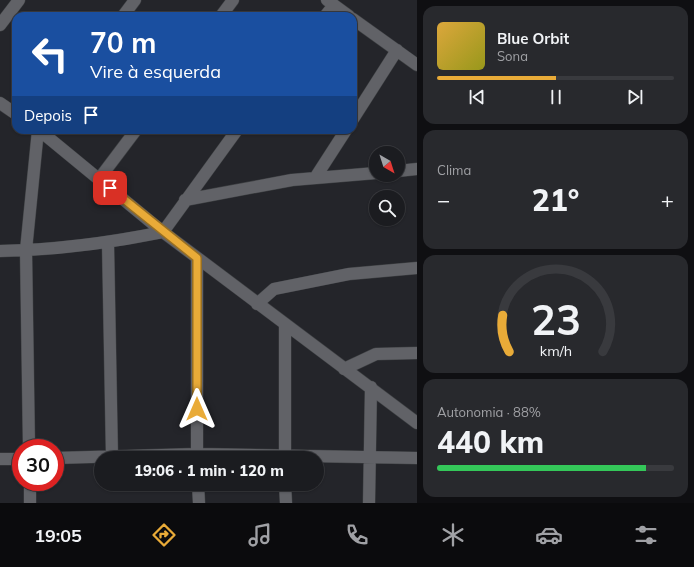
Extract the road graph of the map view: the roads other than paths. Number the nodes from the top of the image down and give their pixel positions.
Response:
1 (19, 0) edge
2 (135, 0) edge
3 (233, 0) edge
4 (331, 2) edge
5 (126, 12) edge
6 (224, 12) edge
7 (327, 12) edge
8 (345, 12) edge
9 (357, 22) edge
10 (0, 25) edge
11 (397, 50) junction
12 (417, 65) edge
13 (0, 104) edge
14 (12, 112) edge
15 (357, 113) edge
16 (39, 134) edge
17 (44, 134) edge
18 (133, 134) edge
19 (234, 134) edge
20 (343, 134) edge
21 (417, 169) edge
22 (405, 170) edge
23 (369, 174) edge
24 (315, 178) junction
25 (99, 179) junction
26 (185, 200) junction
27 (163, 232) junction
28 (108, 243) junction
29 (26, 250) junction
30 (0, 251) edge
31 (197, 258) junction
32 (417, 268) edge
33 (257, 304) junction
34 (285, 325) junction
35 (417, 353) edge
36 (344, 369) junction
37 (371, 388) junction
38 (417, 423) edge
39 (29, 439) edge
40 (112, 451) edge
41 (197, 451) edge
42 (285, 451) edge
43 (94, 457) edge
44 (324, 457) edge
45 (369, 457) junction
46 (12, 458) edge
47 (64, 458) edge
48 (417, 458) edge
49 (0, 459) edge
50 (30, 491) edge
51 (198, 491) edge
52 (285, 491) edge
53 (30, 503) edge
54 (199, 503) edge
55 (286, 503) edge
56 (369, 503) edge

1 - 10 street
2 - 5 street
3 - 6 street
4 - 7 street
4 - 8 street
9 - 11 street
11 - 12 street
11 - 15 street
13 - 14 street
16 - 29 street
17 - 25 street
18 - 25 street
19 - 26 street
20 - 24 street
21 - 22 street
23 - 24 street
24 - 26 street
25 - 27 street
26 - 27 street
27 - 28 street
27 - 31 street
28 - 29 street
28 - 40 street
29 - 30 street
29 - 39 street
31 - 33 street
31 - 41 street
32 - 33 street
33 - 34 street
34 - 36 street
34 - 42 street
35 - 36 street
36 - 37 street
37 - 38 street
37 - 45 street
43 - 47 street
44 - 45 street
45 - 48 street
45 - 56 street
46 - 49 street
50 - 53 street
51 - 54 street
52 - 55 street

